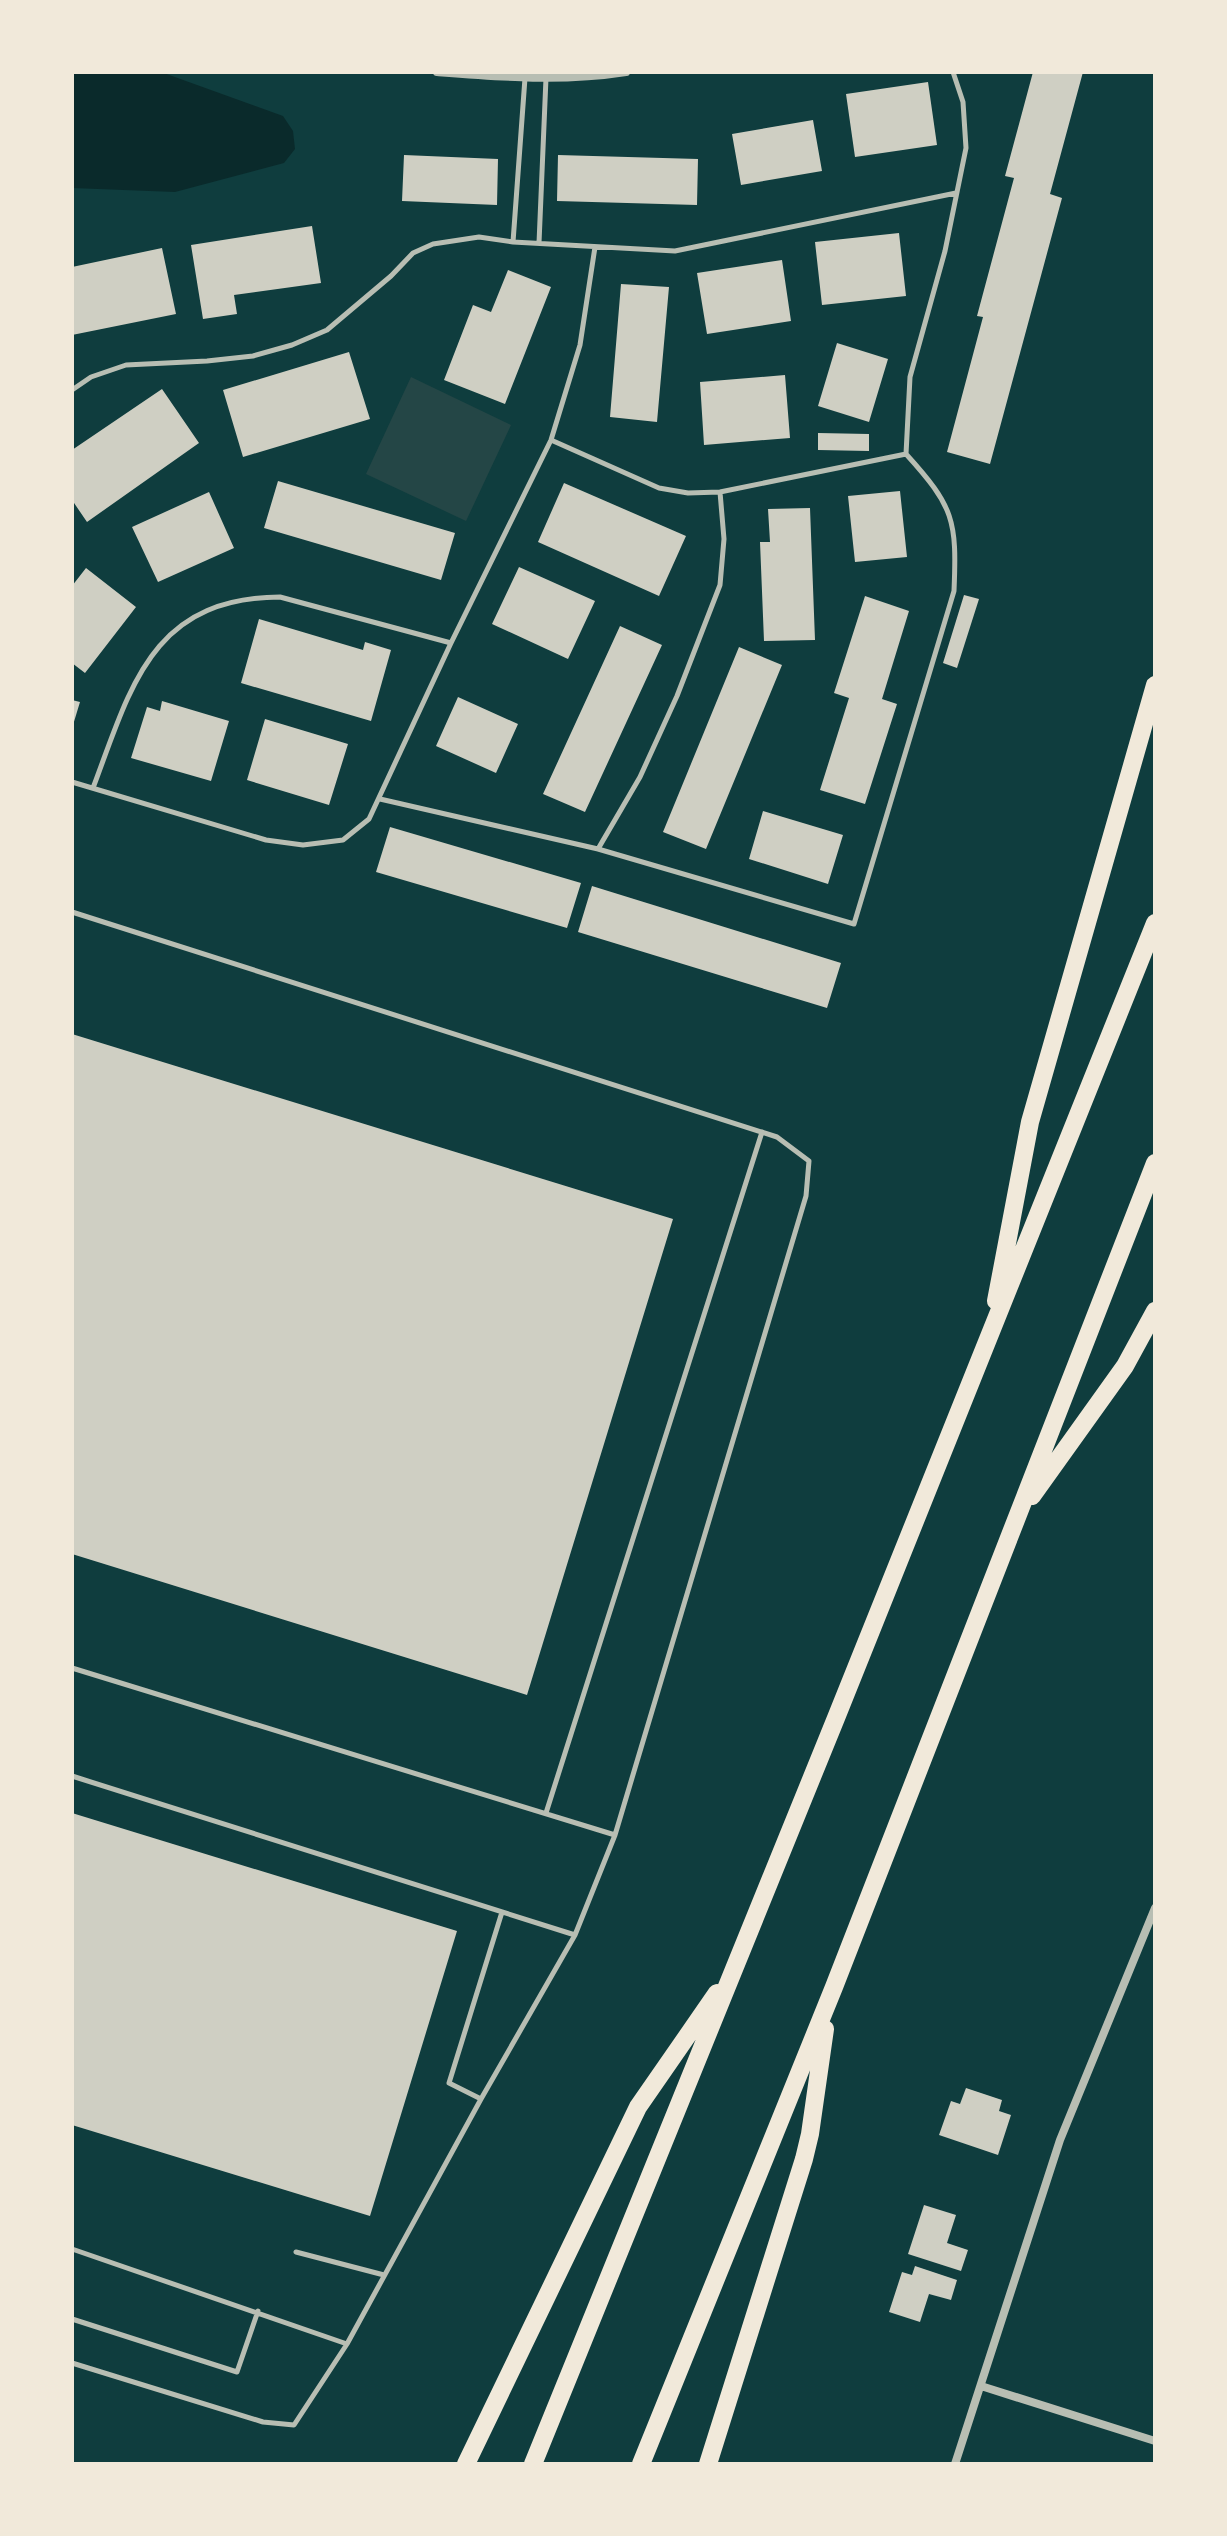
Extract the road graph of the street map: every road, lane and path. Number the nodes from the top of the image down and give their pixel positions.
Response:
1 (437, 72) edge
2 (626, 72) edge
3 (953, 72) edge
4 (505, 75) edge
5 (525, 78) junction
6 (546, 78) junction
7 (956, 193) junction
8 (513, 242) junction
9 (539, 243) junction
10 (595, 247) junction
11 (72, 390) edge
12 (551, 440) junction
13 (906, 454) junction
14 (720, 492) junction
15 (451, 643) junction
16 (1155, 685) edge
17 (72, 782) edge
18 (93, 788) junction
19 (380, 799) junction
20 (598, 849) junction
21 (72, 912) edge
22 (1155, 923) edge
23 (762, 1132) junction
24 (1155, 1163) edge
25 (1155, 1311) edge
26 (986, 1348) junction
27 (1009, 1537) junction
28 (72, 1668) edge
29 (72, 1776) edge
30 (546, 1813) junction
31 (615, 1835) junction
32 (1155, 1908) edge
33 (502, 1912) junction
34 (575, 1935) junction
35 (740, 1957) junction
36 (834, 1987) junction
37 (481, 2099) junction
38 (72, 2249) edge
39 (296, 2252) dead end
40 (384, 2275) junction
41 (258, 2311) junction
42 (72, 2319) edge
43 (347, 2344) junction
44 (72, 2363) edge
45 (981, 2386) junction
46 (1155, 2441) edge
47 (466, 2464) edge
48 (533, 2464) edge
49 (641, 2464) edge
50 (708, 2464) edge
51 (955, 2464) edge

1 - 4 street
2 - 6 street
3 - 7 lane
4 - 5 street
5 - 6 street
5 - 8 lane
6 - 9 lane
7 - 10 lane
7 - 13 lane
8 - 9 lane
8 - 11 lane
9 - 10 lane
10 - 12 lane
12 - 14 lane
12 - 15 lane
13 - 14 lane
13 - 20 lane
14 - 20 lane
15 - 18 lane
15 - 19 lane
16 - 26 highway
17 - 18 lane
18 - 19 lane
19 - 20 lane
21 - 23 lane
22 - 26 highway
23 - 30 lane
23 - 31 lane
24 - 27 highway
25 - 27 highway
26 - 35 highway
27 - 36 highway
28 - 30 lane
29 - 33 lane
30 - 31 lane
31 - 34 lane
32 - 45 street
33 - 34 lane
33 - 37 lane
34 - 37 lane
35 - 47 highway
35 - 48 highway
36 - 49 highway
36 - 50 highway
37 - 40 lane
38 - 41 lane
39 - 40 lane
40 - 43 lane
41 - 42 lane
41 - 43 lane
43 - 44 lane
45 - 46 street
45 - 51 street

